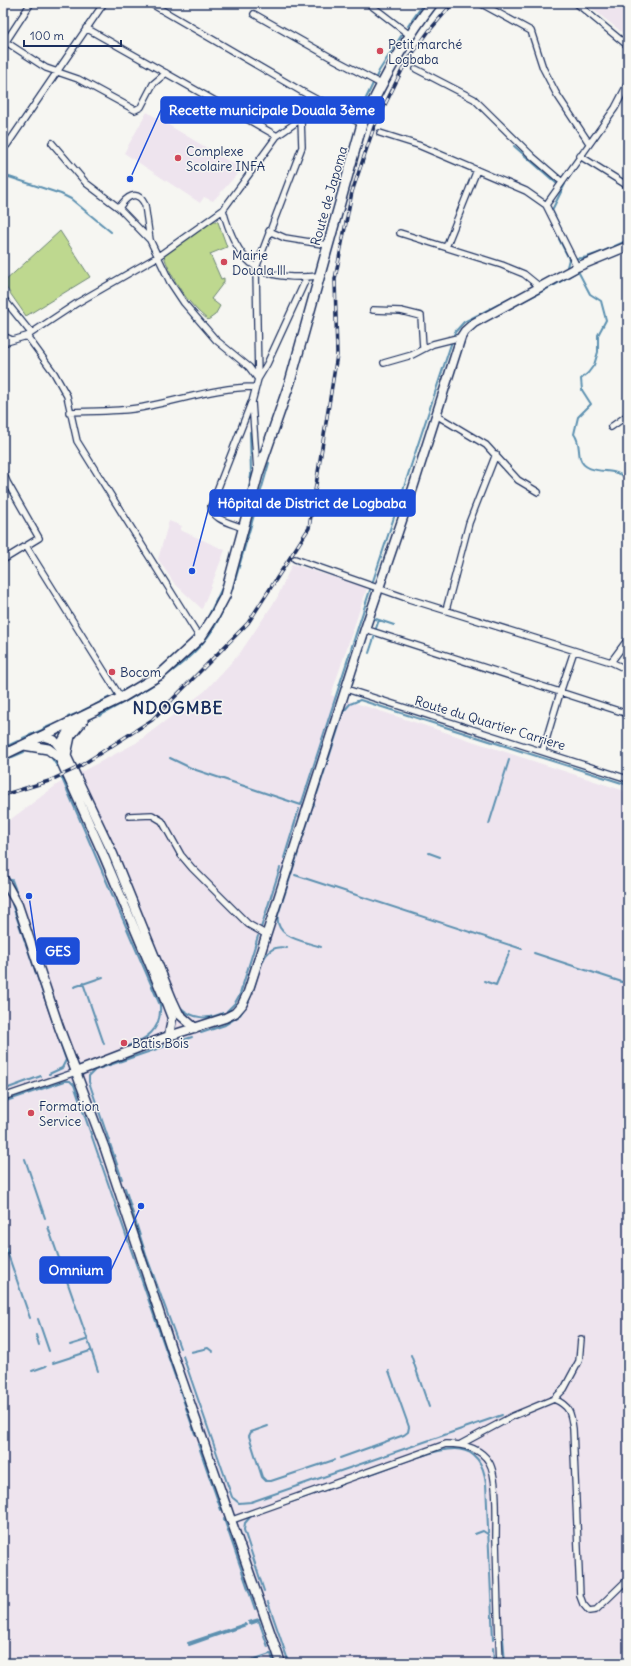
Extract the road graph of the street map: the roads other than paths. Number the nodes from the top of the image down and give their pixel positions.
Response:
1 (31, 3) edge
2 (104, 3) edge
3 (150, 3) edge
4 (368, 3) edge
5 (433, 3) edge
6 (576, 3) edge
7 (483, 4) edge
8 (254, 14) dead end
9 (86, 28) junction
10 (411, 36) junction
11 (4, 44) edge
12 (628, 46) edge
13 (416, 69) dead end
14 (58, 72) junction
15 (166, 73) junction
16 (628, 83) edge
17 (381, 84) junction
18 (322, 101) junction
19 (301, 119) junction
20 (362, 124) junction
21 (380, 133) dead end
22 (277, 136) junction
23 (52, 143) dead end
24 (589, 143) junction
25 (7, 145) dead end
26 (580, 156) junction
27 (477, 170) junction
28 (562, 182) junction
29 (628, 186) edge
30 (546, 205) junction
31 (119, 208) junction
32 (223, 210) junction
33 (269, 231) junction
34 (400, 233) dead end
35 (150, 240) junction
36 (328, 245) junction
37 (628, 246) edge
38 (446, 247) junction
39 (157, 256) junction
40 (578, 267) junction
41 (256, 268) junction
42 (319, 276) junction
43 (307, 277) junction
44 (540, 287) junction
45 (3, 298) edge
46 (373, 310) dead end
47 (29, 334) junction
48 (3, 336) edge
49 (461, 337) junction
50 (12, 340) junction
51 (3, 343) edge
52 (424, 348) junction
53 (384, 362) dead end
54 (258, 379) junction
55 (255, 387) junction
56 (252, 402) junction
57 (69, 412) junction
58 (628, 414) edge
59 (436, 415) junction
60 (611, 427) dead end
61 (496, 454) junction
62 (3, 472) edge
63 (258, 474) junction
64 (538, 492) dead end
65 (243, 528) junction
66 (26, 546) junction
67 (294, 559) dead end
68 (3, 560) edge
69 (378, 587) junction
70 (446, 610) junction
71 (365, 629) junction
72 (200, 638) junction
73 (628, 639) edge
74 (574, 651) junction
75 (611, 662) junction
76 (628, 670) edge
77 (346, 689) junction
78 (560, 693) junction
79 (120, 698) junction
80 (628, 714) edge
81 (88, 715) junction
82 (73, 722) junction
83 (42, 736) junction
84 (24, 745) junction
85 (60, 746) junction
86 (543, 750) junction
87 (3, 755) edge
88 (62, 756) junction
89 (628, 779) edge
90 (129, 816) dead end
91 (3, 878) edge
92 (266, 934) junction
93 (195, 1028) junction
94 (169, 1036) junction
95 (76, 1072) junction
96 (3, 1097) edge
97 (581, 1339) dead end
98 (554, 1399) junction
99 (461, 1444) junction
100 (232, 1520) junction
101 (628, 1579) edge
102 (281, 1663) edge
103 (500, 1663) edge

1 - 11 street
2 - 9 street
3 - 18 street
4 - 10 street
5 - 10 main road, Route de Japoma
6 - 12 street
7 - 24 street
8 - 17 street
9 - 14 street
9 - 15 street
10 - 17 main road, Route de Japoma
11 - 14 street
13 - 28 street
14 - 15 street
14 - 25 street
15 - 22 street
16 - 24 street
17 - 20 main road, Route de Japoma
18 - 19 street
18 - 20 street
19 - 22 street
19 - 33 street
20 - 36 main road, Route de Japoma
21 - 27 street
22 - 32 street
23 - 31 street
24 - 26 street
26 - 28 street
26 - 29 street
27 - 30 street
27 - 38 street
28 - 30 street
30 - 40 street
31 - 35 street
31 - 35 street
32 - 39 street
32 - 41 street
33 - 36 street
33 - 41 street
34 - 38 street
35 - 39 street
36 - 42 main road, Route de Japoma
37 - 40 main road
38 - 44 street
39 - 47 street
39 - 54 street
40 - 44 main road
41 - 43 street
41 - 54 street
42 - 43 street
42 - 63 main road, Route de Japoma
43 - 54 street
44 - 49 main road
45 - 47 street
46 - 52 street
47 - 50 street
47 - 57 street
48 - 50 street
49 - 52 street
49 - 59 main road
50 - 51 street
52 - 53 street
54 - 55 street
55 - 56 street
55 - 57 street
56 - 63 street
56 - 65 street
57 - 72 street
58 - 60 street
59 - 61 street
59 - 69 main road
61 - 64 street
61 - 70 street
62 - 66 street
63 - 65 main road, Route de Japoma
65 - 72 main road, Route de Japoma
66 - 68 street
66 - 79 street
67 - 69 street
69 - 70 street
69 - 71 main road
70 - 74 street
71 - 77 main road
71 - 78 street
72 - 79 main road, Route de Japoma
73 - 75 street
74 - 75 street
74 - 78 street
75 - 76 street
77 - 86 street, Route du Quartier Carriere
77 - 92 main road
78 - 80 street
78 - 86 street
79 - 81 main road, Route de Japoma
81 - 82 main road, Route de Japoma
81 - 88 main road
82 - 83 main road, Route de Japoma
82 - 85 main road
83 - 84 main road, Route de Japoma
83 - 85 main road
84 - 87 main road, Route de Japoma
84 - 88 main road
85 - 88 main road
86 - 89 street, Route du Quartier Carriere
88 - 93 main road
88 - 94 main road
90 - 92 street
91 - 95 main road
92 - 93 main road
93 - 94 main road
94 - 95 main road
95 - 96 street
95 - 100 main road
97 - 98 street
98 - 99 street
98 - 101 street
99 - 100 street
99 - 103 street
100 - 102 main road

